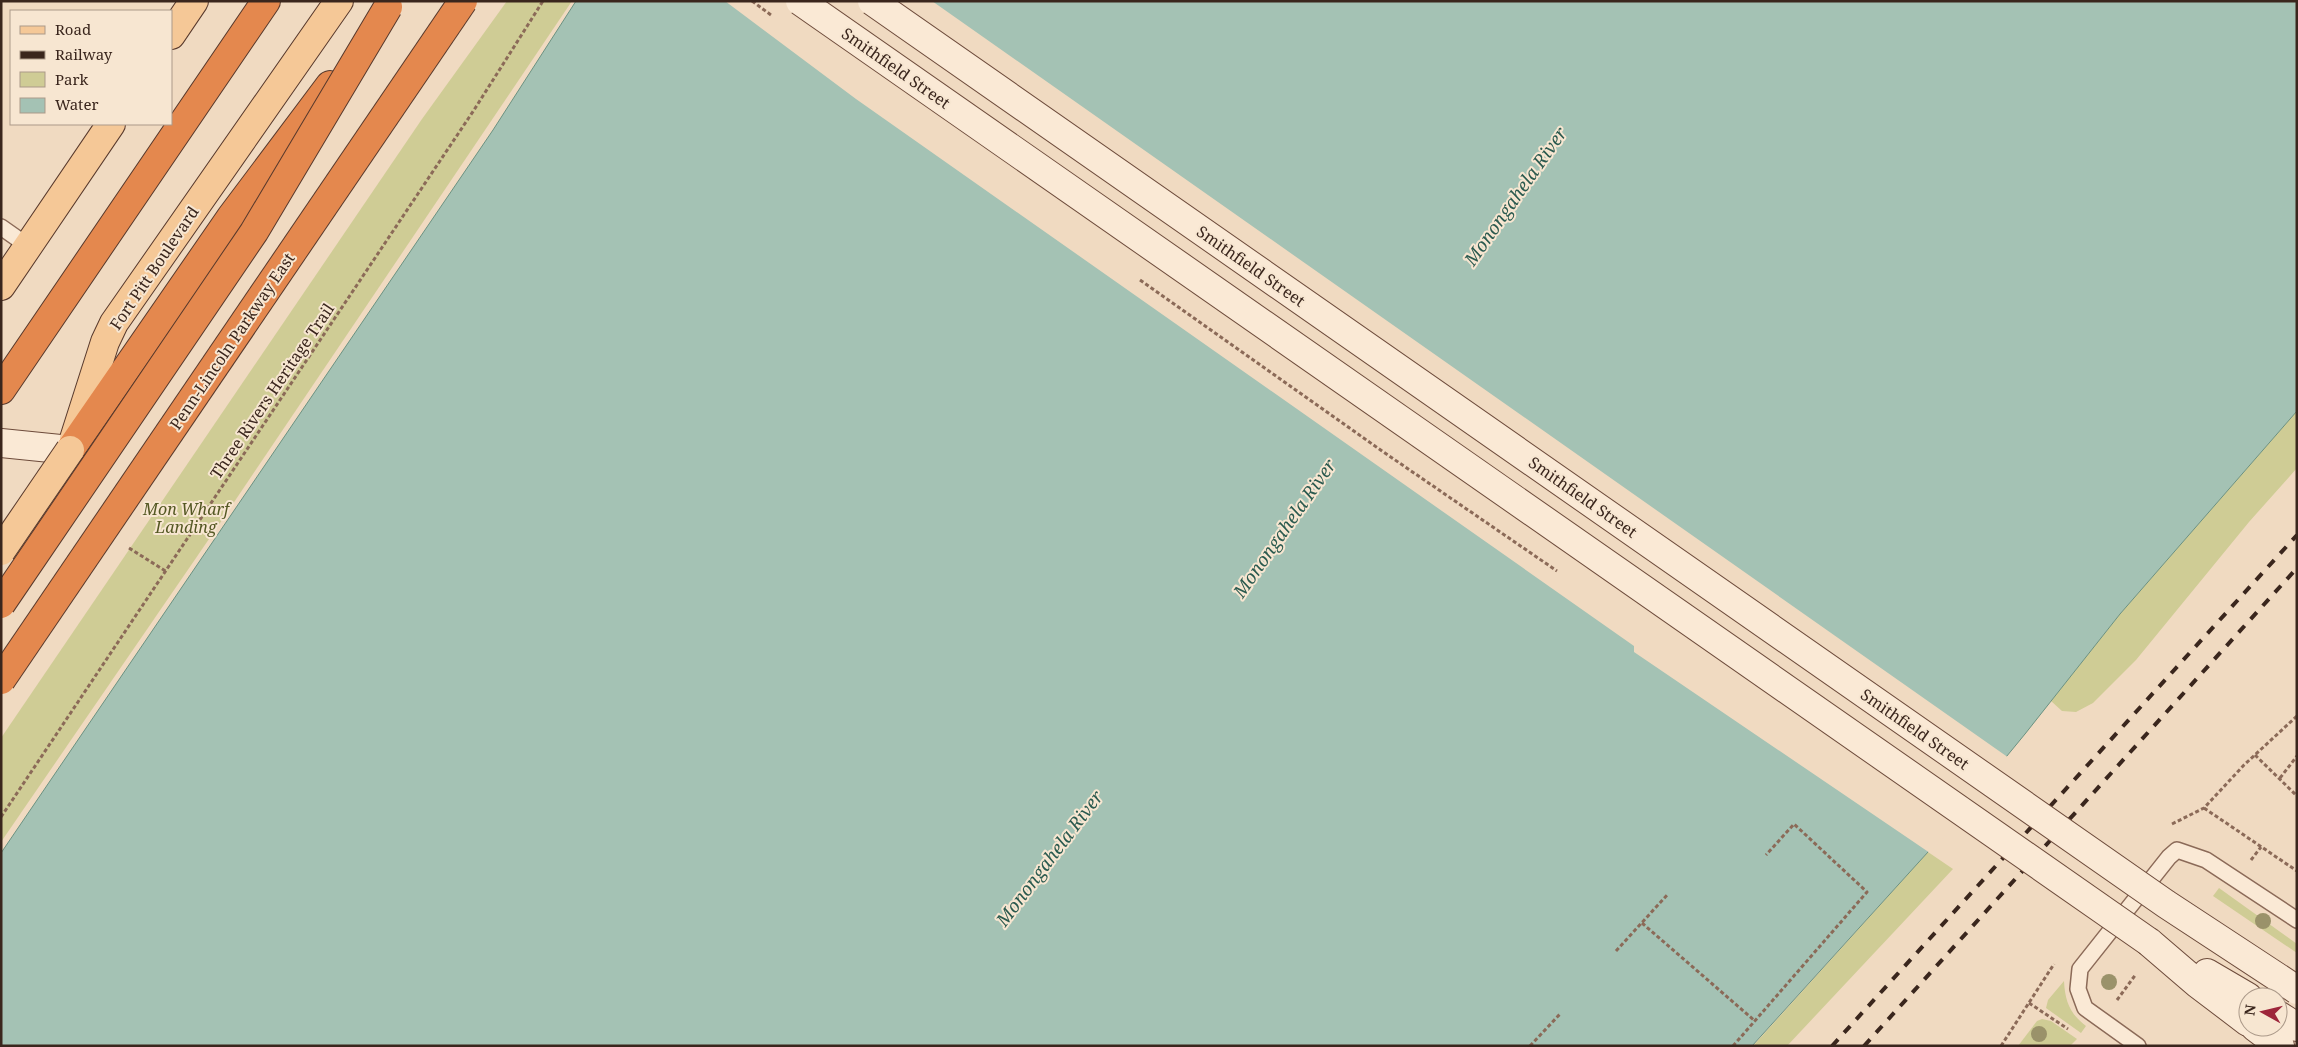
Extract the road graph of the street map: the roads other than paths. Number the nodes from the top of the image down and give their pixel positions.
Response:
1 (194, 1) edge
2 (266, 1) edge
3 (338, 1) edge
4 (463, 1) edge
5 (800, 1) edge
6 (872, 1) edge
7 (390, 4) edge
8 (172, 34) edge
9 (110, 125) edge
10 (1, 227) edge
11 (28, 246) junction
12 (1, 286) edge
13 (1, 390) edge
14 (1, 443) edge
15 (70, 450) junction
16 (1, 552) edge
17 (1, 604) edge
18 (1, 680) edge
19 (2297, 920) edge
20 (2149, 942) junction
21 (2297, 990) edge
22 (2238, 991) edge
23 (2238, 1014) edge
24 (2268, 1037) edge
25 (2138, 1046) edge
26 (2280, 1046) edge

1 - 8 main road
2 - 13 highway
3 - 15 main road, Fort Pitt Boulevard
4 - 18 highway, Penn-Lincoln Parkway East, bridge
5 - 20 main road, Smithfield Street, bridge
6 - 21 main road, Smithfield Street, bridge
7 - 15 highway, bridge
7 - 17 highway, bridge
9 - 11 main road
10 - 11 lane
11 - 12 main road
14 - 15 main road
15 - 16 main road, Fort Pitt Boulevard, bridge
19 - 25 lane
20 - 22 main road, Smithfield Street
20 - 23 main road, Smithfield Street
24 - 26 main road

